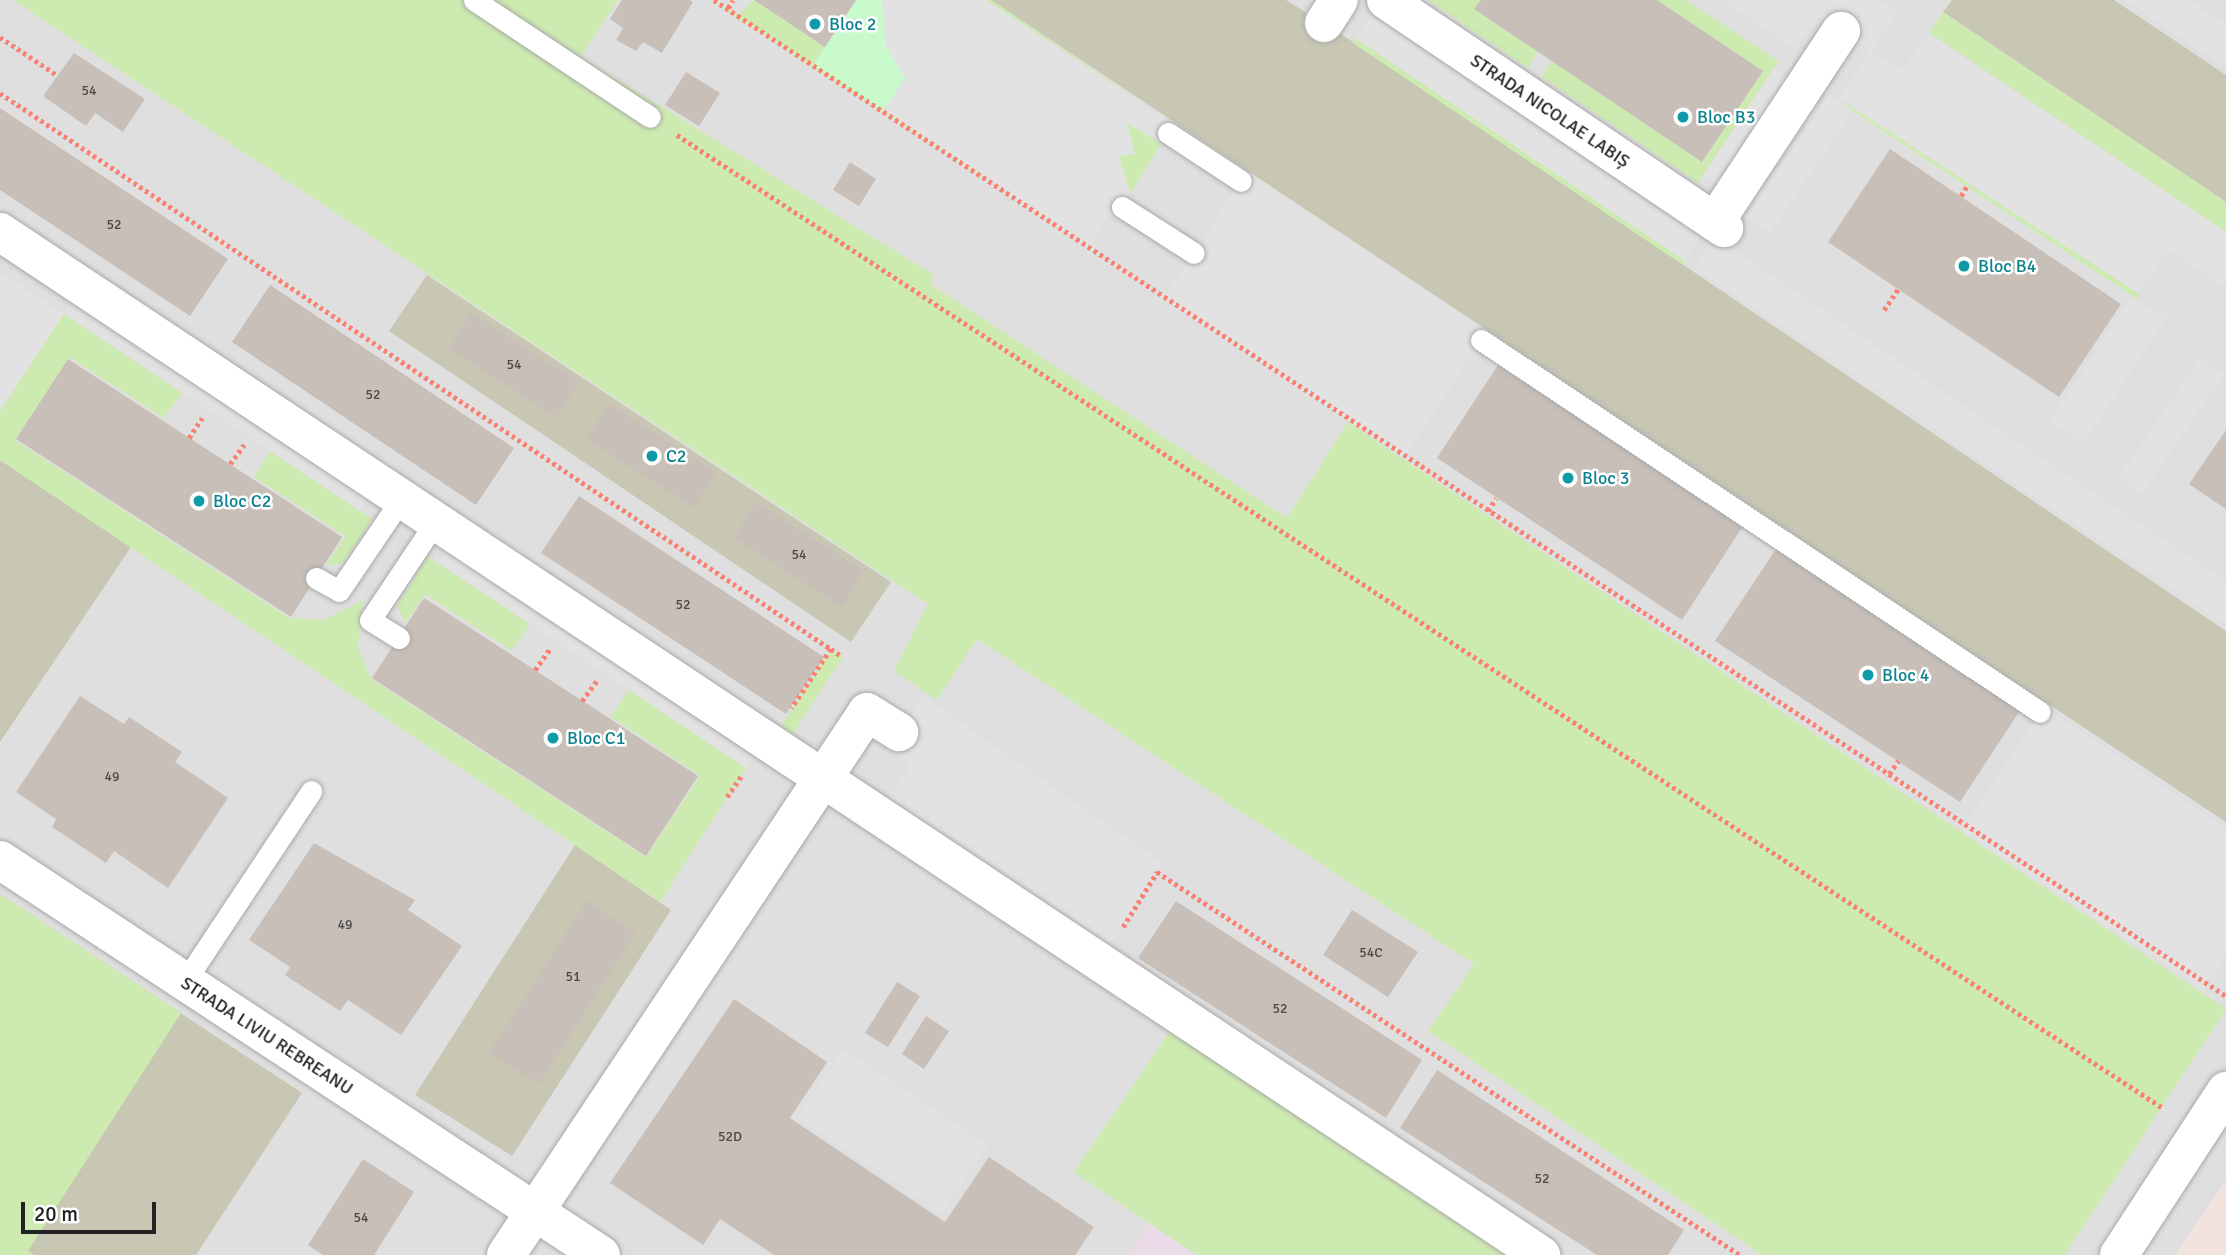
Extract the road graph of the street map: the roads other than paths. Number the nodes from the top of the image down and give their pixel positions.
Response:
1 (474, 0) edge
2 (1386, 0) edge
3 (1841, 31) dead end
4 (650, 117) road end
5 (1168, 133) dead end
6 (1241, 181) dead end
7 (1122, 207) dead end
8 (0, 232) edge
9 (1194, 253) dead end
10 (1481, 341) dead end
11 (402, 498) junction
12 (436, 521) junction
13 (316, 578) dead end
14 (399, 638) dead end
15 (2040, 712) dead end
16 (899, 732) dead end
17 (823, 777) junction
18 (311, 791) dead end
19 (0, 860) edge
20 (185, 981) junction
21 (2226, 1091) edge
22 (534, 1212) junction
23 (506, 1255) edge
24 (601, 1255) edge
25 (1541, 1255) edge
26 (2119, 1255) edge

1 - 4 lane
2 - 3 street, STRADA NICOLAE LABIȘ
5 - 6 lane
7 - 9 lane
8 - 11 street
10 - 15 lane
11 - 12 street
11 - 13 lane
12 - 14 lane
12 - 17 street
16 - 17 street
17 - 22 street
17 - 25 street
18 - 20 lane
19 - 20 street, STRADA LIVIU REBREANU
20 - 22 street, STRADA LIVIU REBREANU
21 - 26 street
22 - 23 street
22 - 24 street

